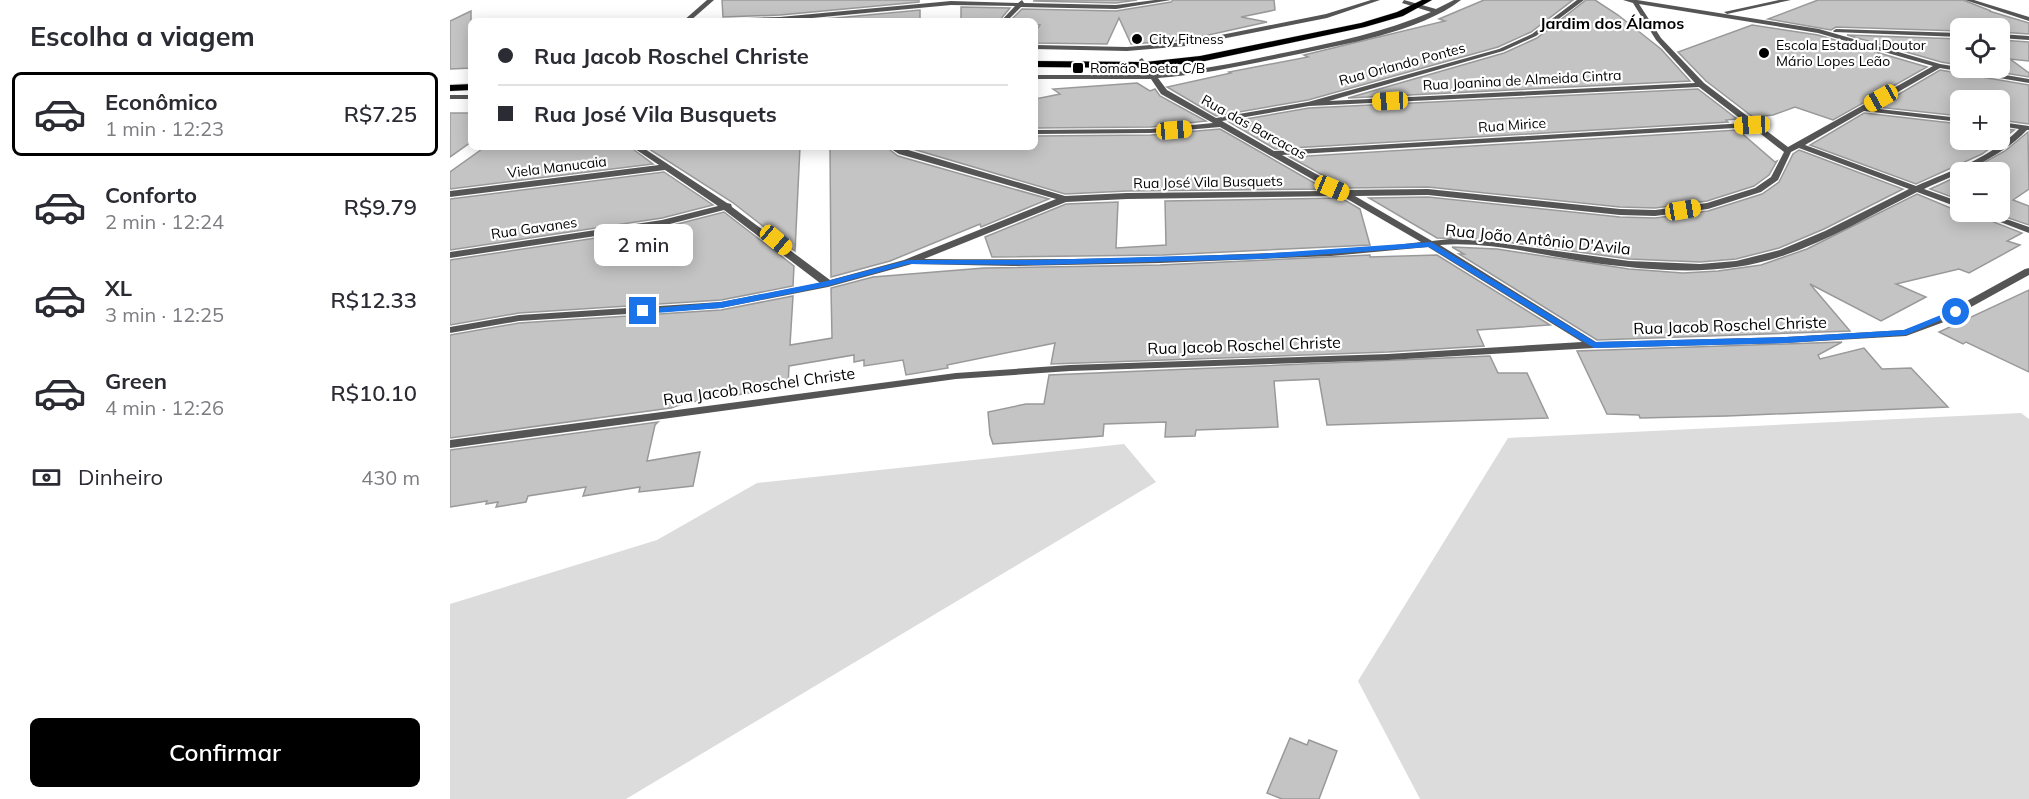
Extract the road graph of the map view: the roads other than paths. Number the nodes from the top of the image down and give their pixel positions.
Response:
1 (711, 0) edge
2 (886, 0) edge
3 (1168, 0) edge
4 (1377, 0) edge
5 (1428, 0) edge
6 (1458, 0) edge
7 (1581, 0) edge
8 (1626, 0) edge
9 (1788, 0) edge
10 (1968, 0) edge
11 (1406, 1) edge
12 (1635, 2) junction
13 (1021, 3) edge
14 (1419, 6) junction
15 (887, 8) junction
16 (1438, 12) junction
17 (1721, 14) junction
18 (690, 18) edge
19 (790, 18) edge
20 (1007, 18) edge
21 (2029, 19) edge
22 (1820, 31) junction
23 (1950, 35) edge
24 (2010, 37) edge
25 (2029, 38) edge
26 (1038, 47) edge
27 (1038, 58) edge
28 (1171, 61) junction
29 (1143, 63) junction
30 (1038, 64) edge
31 (1939, 66) junction
32 (1183, 74) junction
33 (1038, 77) edge
34 (1153, 77) junction
35 (468, 80) edge
36 (450, 81) edge
37 (2029, 81) edge
38 (1701, 85) junction
39 (468, 87) edge
40 (450, 88) edge
41 (450, 97) edge
42 (468, 97) edge
43 (1309, 104) junction
44 (1862, 109) junction
45 (1950, 119) edge
46 (1220, 122) junction
47 (1752, 125) junction
48 (2010, 125) edge
49 (2027, 127) edge
50 (1038, 132) edge
51 (1798, 145) junction
52 (641, 150) edge
53 (898, 150) edge
54 (1788, 151) junction
55 (1274, 153) junction
56 (667, 167) junction
57 (1916, 189) junction
58 (450, 194) edge
59 (1346, 194) junction
60 (1065, 199) junction
61 (1950, 201) edge
62 (728, 206) junction
63 (2007, 222) edge
64 (2029, 230) edge
65 (1431, 244) junction
66 (450, 255) edge
67 (908, 262) junction
68 (2029, 272) edge
69 (828, 284) junction
70 (450, 330) edge
71 (1594, 345) junction
72 (450, 444) edge

1 - 18 street
2 - 15 street
3 - 13 street
4 - 26 street
5 - 14 main road
6 - 16 street
7 - 43 street, Rua Orlando Pontes
8 - 12 street
9 - 17 street
10 - 21 street
11 - 14 street
11 - 28 main road
12 - 17 street
12 - 38 street
13 - 15 street
13 - 20 street
14 - 16 street
14 - 28 main road
15 - 19 street
16 - 32 street
17 - 22 street
22 - 23 street
22 - 31 street
24 - 25 street
27 - 29 main road
28 - 29 main road
28 - 32 street
29 - 30 main road
29 - 34 street, Rua das Barcacas
31 - 37 street
31 - 44 street
32 - 34 street
33 - 34 street
34 - 46 street, Rua das Barcacas
35 - 36 main road
38 - 43 street, Rua Joanina de Almeida Cintra
38 - 47 street
39 - 40 main road
41 - 42 street
43 - 46 street, Rua Orlando Pontes
44 - 45 street
44 - 51 street
46 - 50 street, Rua Orlando Pontes
46 - 55 street, Rua das Barcacas
47 - 54 street
47 - 55 street, Rua Mirice
48 - 49 street
49 - 57 street, Rua João Antônio D'Avila
51 - 54 street
51 - 57 street
52 - 56 street
53 - 60 street
54 - 59 street, Rua José Vila Busquets
55 - 59 street, Rua das Barcacas
56 - 58 street, Viela Manucaia
56 - 62 street
57 - 61 street
57 - 65 street, Rua João Antônio D'Avila
59 - 60 street, Rua José Vila Busquets
59 - 65 street, Rua das Barcacas
60 - 67 street, Rua José Vila Busquets
62 - 66 street, Rua Gavanes
62 - 69 street
63 - 64 street
65 - 67 street, Rua João Antônio D'Avila
65 - 71 street, Rua das Barcacas
67 - 69 street, Rua José Vila Busquets
68 - 71 street, Rua Jacob Roschel Christe
69 - 70 street, Rua José Vila Busquets
71 - 72 street, Rua Jacob Roschel Christe

